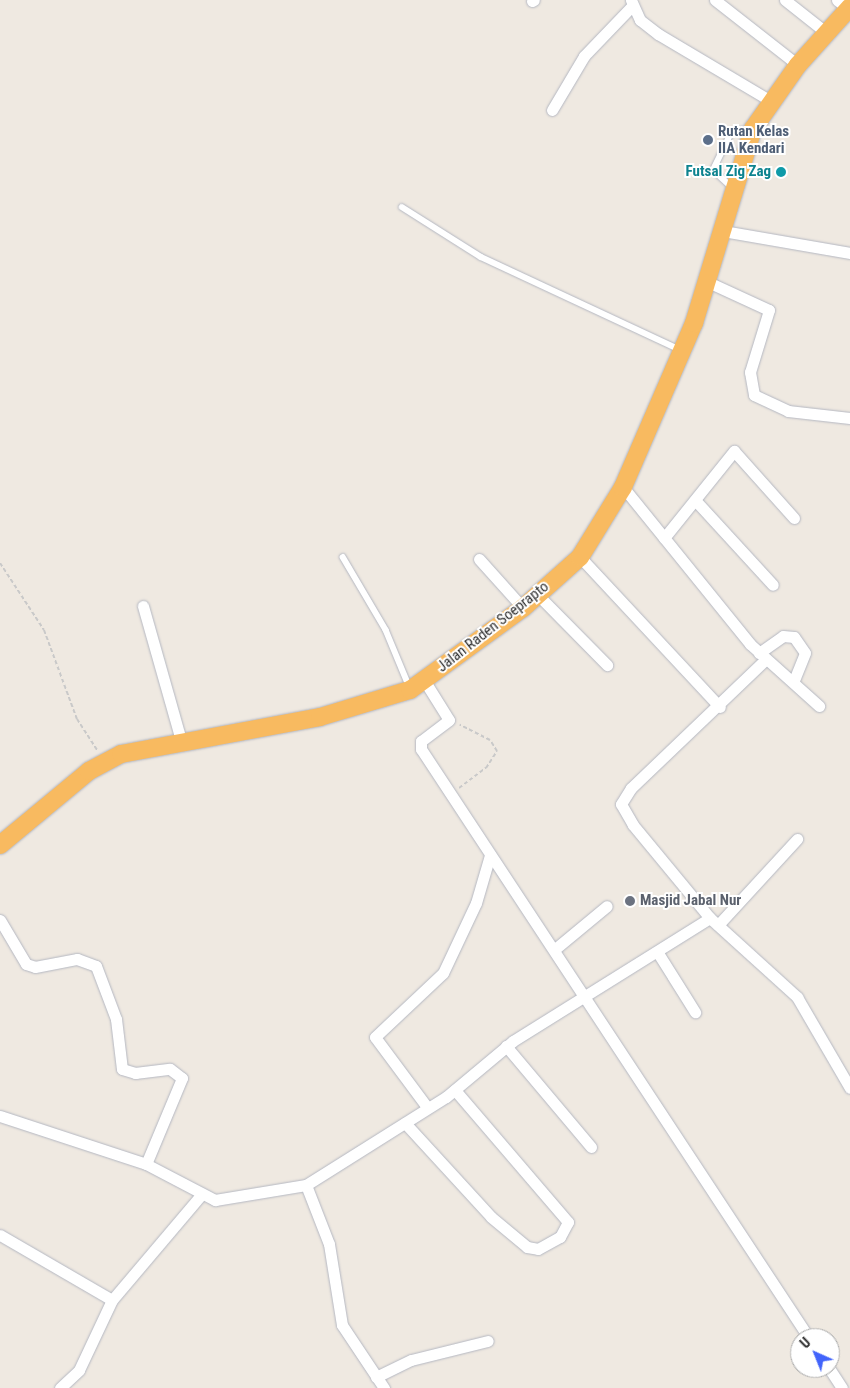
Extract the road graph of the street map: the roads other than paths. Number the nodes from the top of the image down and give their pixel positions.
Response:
1 (715, 0) edge
2 (785, 0) edge
3 (631, 3) edge
4 (845, 5) edge
5 (828, 34) junction
6 (798, 65) junction
7 (771, 101) junction
8 (552, 110) dead end
9 (753, 129) junction
10 (732, 188) junction
11 (402, 207) dead end
12 (723, 231) junction
13 (850, 253) edge
14 (708, 282) junction
15 (682, 351) junction
16 (850, 418) edge
17 (623, 486) junction
18 (694, 500) junction
19 (794, 518) dead end
20 (664, 538) junction
21 (343, 557) dead end
22 (580, 557) junction
23 (479, 559) dead end
24 (773, 585) dead end
25 (537, 594) junction
26 (144, 606) dead end
27 (523, 608) junction
28 (763, 656) junction
29 (607, 665) dead end
30 (793, 682) junction
31 (417, 685) junction
32 (720, 706) junction
33 (818, 706) dead end
34 (181, 740) junction
35 (796, 839) dead end
36 (0, 845) edge
37 (490, 855) junction
38 (607, 906) dead end
39 (0, 920) edge
40 (714, 922) junction
41 (555, 949) junction
42 (658, 953) junction
43 (585, 996) junction
44 (695, 1012) dead end
45 (506, 1046) junction
46 (850, 1088) edge
47 (455, 1090) junction
48 (427, 1107) junction
49 (0, 1116) edge
50 (405, 1123) junction
51 (591, 1147) dead end
52 (146, 1164) junction
53 (306, 1185) junction
54 (202, 1194) junction
55 (0, 1235) edge
56 (112, 1300) junction
57 (802, 1328) edge
58 (488, 1341) dead end
59 (376, 1377) junction
60 (60, 1388) edge
61 (384, 1388) edge

1 - 6 street
2 - 5 street
3 - 7 street
3 - 8 street
4 - 5 highway, Jalan Raden Soeprapto
5 - 6 highway, Jalan Raden Soeprapto
6 - 7 highway, Jalan Raden Soeprapto
7 - 9 highway, Jalan Raden Soeprapto
9 - 10 highway, Jalan Raden Soeprapto
9 - 10 lane
10 - 12 highway, Jalan Raden Soeprapto
11 - 15 lane
12 - 13 street
12 - 14 highway, Jalan Raden Soeprapto
14 - 15 highway, Jalan Raden Soeprapto
14 - 16 street
15 - 17 highway, Jalan Raden Soeprapto
17 - 20 street
17 - 22 highway, Jalan Raden Soeprapto
18 - 19 street
18 - 20 street
18 - 24 street
20 - 28 street
21 - 31 lane
22 - 25 highway, Jalan Raden Soeprapto
22 - 32 street
23 - 27 street
25 - 27 highway, Jalan Raden Soeprapto
25 - 29 street
26 - 34 street
27 - 31 highway, Jalan Raden Soeprapto
28 - 30 street
28 - 30 street
28 - 32 street
30 - 33 street
31 - 34 highway, Jalan Raden Soeprapto
31 - 37 street
32 - 40 street
34 - 36 highway, Jalan Raden Soeprapto
35 - 40 street
37 - 41 street
37 - 48 street
38 - 41 street
39 - 52 street
40 - 42 street
40 - 46 street
41 - 43 street
42 - 43 street
42 - 44 street
43 - 45 street
43 - 57 street
45 - 47 street
45 - 51 street
47 - 48 street
47 - 50 street
48 - 50 street
49 - 52 street
50 - 53 street
52 - 54 street
53 - 54 street
53 - 59 street
54 - 56 street
55 - 56 street
56 - 60 street
58 - 59 street
59 - 61 street

